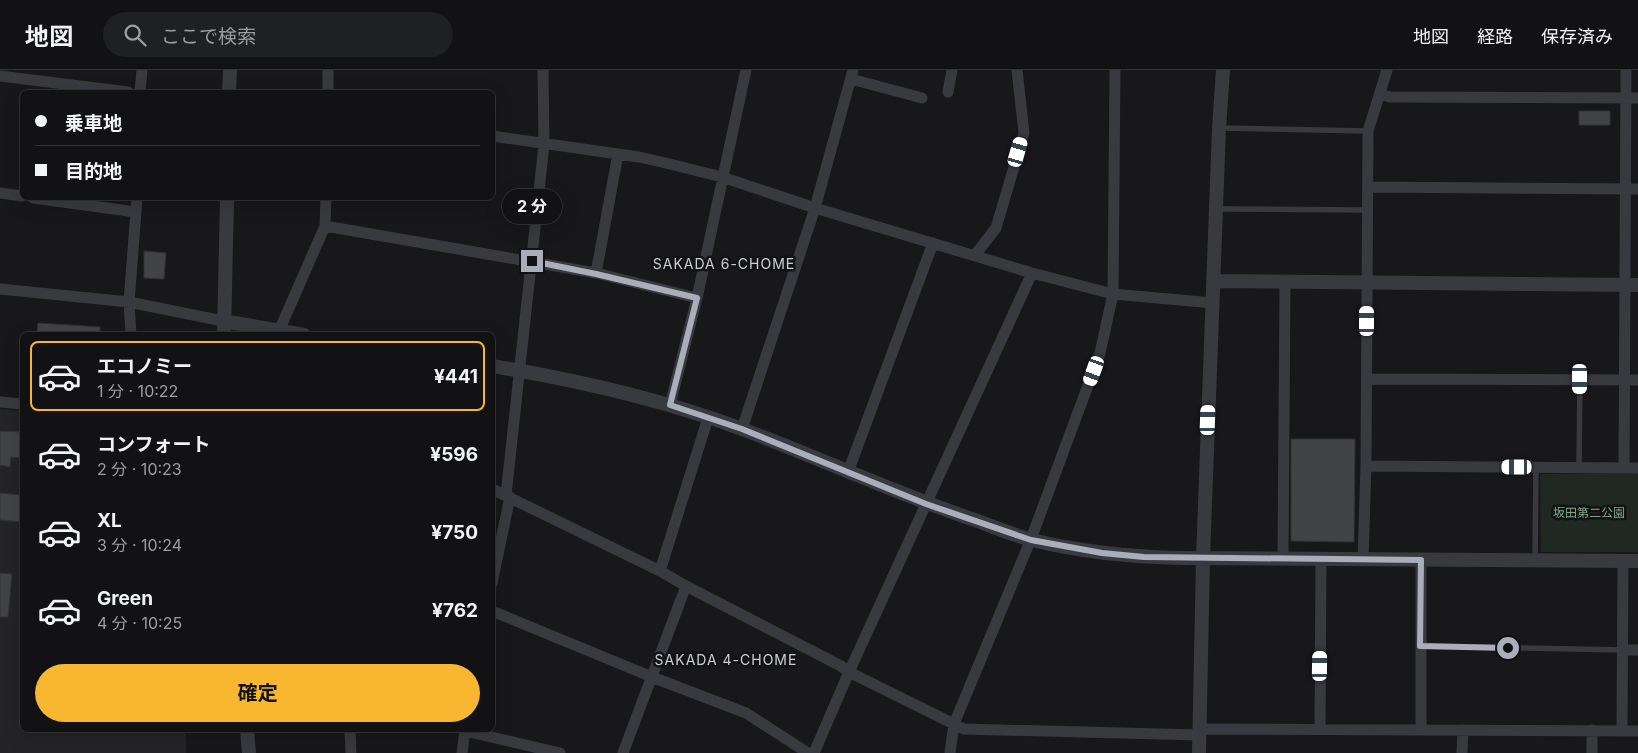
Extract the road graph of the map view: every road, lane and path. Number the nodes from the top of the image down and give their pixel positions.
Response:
1 (142, 70) edge
2 (230, 70) edge
3 (328, 70) edge
4 (543, 70) edge
5 (746, 70) edge
6 (952, 70) edge
7 (1017, 70) edge
8 (1115, 70) edge
9 (1223, 70) edge
10 (1387, 70) edge
11 (1626, 70) edge
12 (852, 74) edge
13 (0, 76) edge
14 (112, 90) edge
15 (140, 90) edge
16 (229, 90) edge
17 (328, 90) edge
18 (948, 92) dead end
19 (1380, 94) junction
20 (922, 98) dead end
21 (1632, 98) edge
22 (1219, 128) junction
23 (1368, 131) junction
24 (495, 137) edge
25 (544, 145) junction
26 (618, 154) junction
27 (722, 177) junction
28 (1368, 187) junction
29 (1626, 189) junction
30 (1638, 189) edge
31 (0, 193) edge
32 (20, 196) edge
33 (49, 200) edge
34 (137, 200) edge
35 (226, 200) edge
36 (326, 200) edge
37 (815, 208) junction
38 (1217, 209) junction
39 (1367, 210) junction
40 (136, 212) junction
41 (325, 226) junction
42 (933, 243) junction
43 (975, 255) junction
44 (532, 261) junction
45 (1032, 273) junction
46 (596, 274) junction
47 (1214, 280) junction
48 (1285, 282) junction
49 (1367, 283) junction
50 (1632, 285) edge
51 (0, 289) edge
52 (1113, 294) junction
53 (697, 298) junction
54 (129, 302) junction
55 (1213, 302) junction
56 (223, 328) edge
57 (279, 331) junction
58 (131, 332) edge
59 (285, 332) edge
60 (495, 366) edge
61 (519, 370) junction
62 (1367, 378) junction
63 (1580, 379) junction
64 (1624, 380) junction
65 (1638, 380) edge
66 (0, 402) edge
67 (20, 404) edge
68 (670, 405) junction
69 (708, 418) junction
70 (742, 429) junction
71 (1366, 466) junction
72 (1536, 467) junction
73 (1579, 468) junction
74 (1624, 468) junction
75 (1638, 468) edge
76 (848, 472) junction
77 (495, 490) edge
78 (508, 496) junction
79 (926, 504) junction
80 (1031, 540) junction
81 (1203, 558) junction
82 (1283, 558) junction
83 (1322, 559) junction
84 (1363, 559) junction
85 (1421, 560) junction
86 (1535, 560) junction
87 (1623, 561) junction
88 (1638, 561) edge
89 (495, 567) edge
90 (660, 571) junction
91 (686, 586) junction
92 (495, 612) edge
93 (1420, 646) junction
94 (1622, 650) junction
95 (1638, 650) edge
96 (850, 672) junction
97 (652, 677) junction
98 (954, 724) junction
99 (1320, 729) junction
100 (1421, 729) junction
101 (1463, 730) junction
102 (1592, 730) junction
103 (1622, 730) junction
104 (1638, 730) edge
105 (247, 732) edge
106 (350, 732) edge
107 (465, 732) edge
108 (473, 732) edge
109 (1200, 732) junction
110 (248, 753) edge
111 (351, 753) edge
112 (462, 753) edge
113 (560, 753) edge
114 (623, 753) edge
115 (808, 753) edge
116 (814, 753) edge
117 (950, 753) edge
118 (1199, 753) edge
119 (1462, 753) edge
120 (1592, 753) edge

1 - 15 street
2 - 16 street
3 - 17 street
4 - 25 street
5 - 27 street
6 - 18 street
7 - 43 street
8 - 52 street
9 - 22 street
10 - 19 street
11 - 21 street
12 - 20 street
12 - 37 street
13 - 14 street
19 - 21 street
19 - 23 street
21 - 29 street
22 - 23 lane
22 - 38 street
23 - 28 street
24 - 25 street
25 - 26 street
25 - 44 street
26 - 27 street
26 - 46 street
27 - 37 street
27 - 53 street
28 - 29 street
28 - 39 street
29 - 30 street
29 - 50 street
31 - 32 street
33 - 40 street
34 - 40 street
35 - 56 street
36 - 41 street
37 - 42 street
37 - 70 street
38 - 39 lane
38 - 47 street
39 - 49 street
40 - 54 street
41 - 44 street
41 - 57 street
42 - 43 street
42 - 76 street
43 - 45 street
44 - 46 street
44 - 61 street
45 - 52 street
45 - 79 street
46 - 53 street
47 - 48 street
47 - 55 street
48 - 49 street
48 - 82 street
49 - 50 street
49 - 62 street
50 - 64 street
51 - 54 street
52 - 55 street
52 - 80 street
53 - 68 street
54 - 56 street
54 - 58 street
55 - 81 street
56 - 57 street
57 - 59 street
60 - 61 street
61 - 68 street
61 - 78 street
62 - 63 street
62 - 71 street
63 - 64 street
63 - 73 lane
64 - 65 street
64 - 74 street
66 - 67 street
68 - 69 street
69 - 70 street
69 - 90 street
70 - 76 street
71 - 72 street
71 - 84 street
72 - 73 street
72 - 86 lane
73 - 74 street
74 - 75 street
76 - 79 street
77 - 78 street
78 - 89 street
78 - 90 street
79 - 80 street
79 - 96 street
80 - 81 street
80 - 98 street
81 - 82 street
81 - 109 street
82 - 83 street
83 - 84 street
83 - 99 street
84 - 85 street
85 - 86 street
85 - 93 street
86 - 87 street
87 - 88 street
87 - 94 street
90 - 91 street
91 - 96 street
91 - 97 street
92 - 97 street
93 - 94 lane
93 - 100 street
94 - 95 street
94 - 103 street
96 - 98 street
96 - 116 street
97 - 114 street
97 - 115 street
98 - 109 street
98 - 117 street
99 - 100 street
99 - 109 street
100 - 101 street
101 - 102 street
101 - 119 street
102 - 103 street
102 - 120 street
103 - 104 street
105 - 110 street
106 - 111 street
107 - 112 street
108 - 113 street
109 - 118 street

